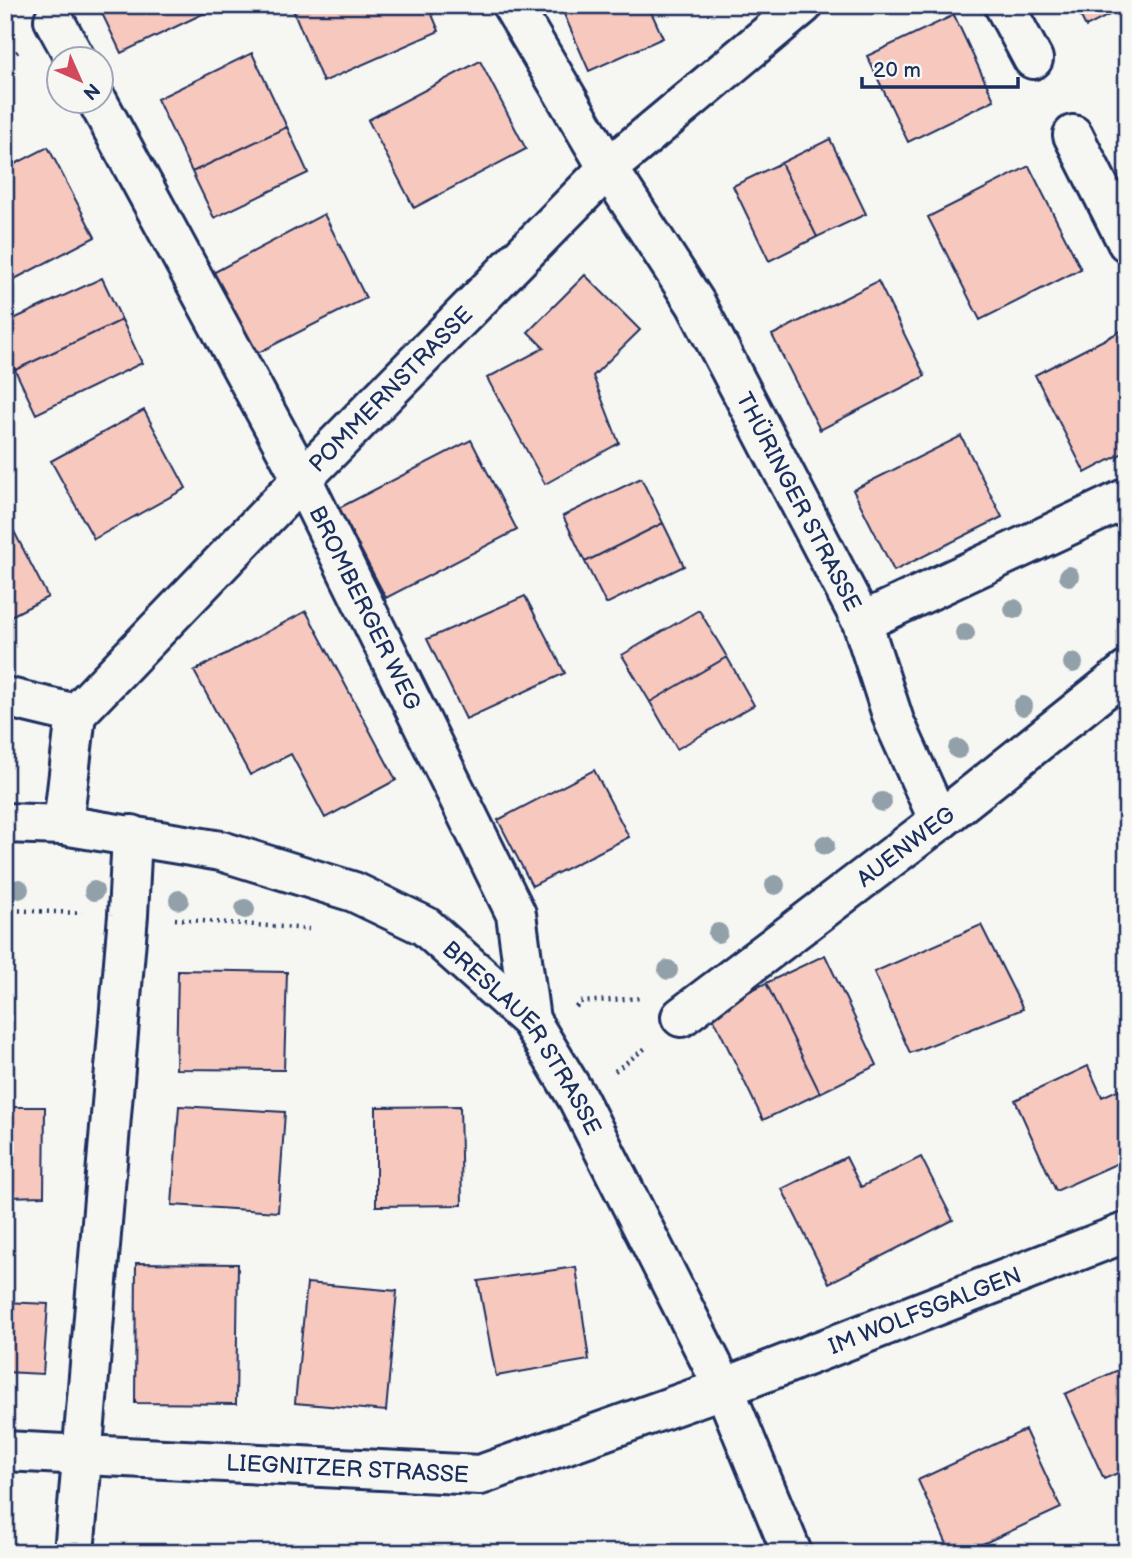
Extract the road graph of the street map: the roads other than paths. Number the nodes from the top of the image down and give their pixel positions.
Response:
1 (512, 5) edge
2 (803, 5) edge
3 (1004, 5) edge
4 (54, 20) dead end
5 (68, 46) edge
6 (1033, 59) dead end
7 (106, 116) edge
8 (1073, 135) dead end
9 (608, 168) junction
10 (1127, 242) edge
11 (302, 479) junction
12 (1127, 498) edge
13 (862, 622) junction
14 (1127, 671) edge
15 (5, 697) edge
16 (76, 714) junction
17 (939, 821) junction
18 (5, 823) edge
19 (63, 825) junction
20 (132, 835) junction
21 (681, 1017) road end
22 (537, 1030) junction
23 (1127, 1232) edge
24 (724, 1388) junction
25 (5, 1451) edge
26 (82, 1457) junction
27 (74, 1553) edge
28 (793, 1553) edge

1 - 9 street, THÜRINGER STRASSE
2 - 9 street, POMMERNSTRASSE
3 - 6 street
4 - 5 street
7 - 11 street, BROMBERGER WEG
8 - 10 street
9 - 11 street, POMMERNSTRASSE
9 - 13 street, THÜRINGER STRASSE
11 - 16 street, POMMERNSTRASSE
11 - 22 street, BROMBERGER WEG
12 - 13 street, THÜRINGER STRASSE
13 - 17 street
14 - 17 street, AUENWEG
15 - 16 street
16 - 19 street
17 - 21 street, AUENWEG
18 - 19 street, BRESLAUER STRASSE
19 - 20 street, BRESLAUER STRASSE
20 - 22 street, BRESLAUER STRASSE
20 - 26 street
22 - 24 street, BRESLAUER STRASSE
23 - 24 street, IM WOLFSGALGEN
24 - 26 street, LIEGNITZER STRASSE
24 - 28 street, BRESLAUER STRASSE
25 - 26 street, LIEGNITZER STRASSE
26 - 27 street

